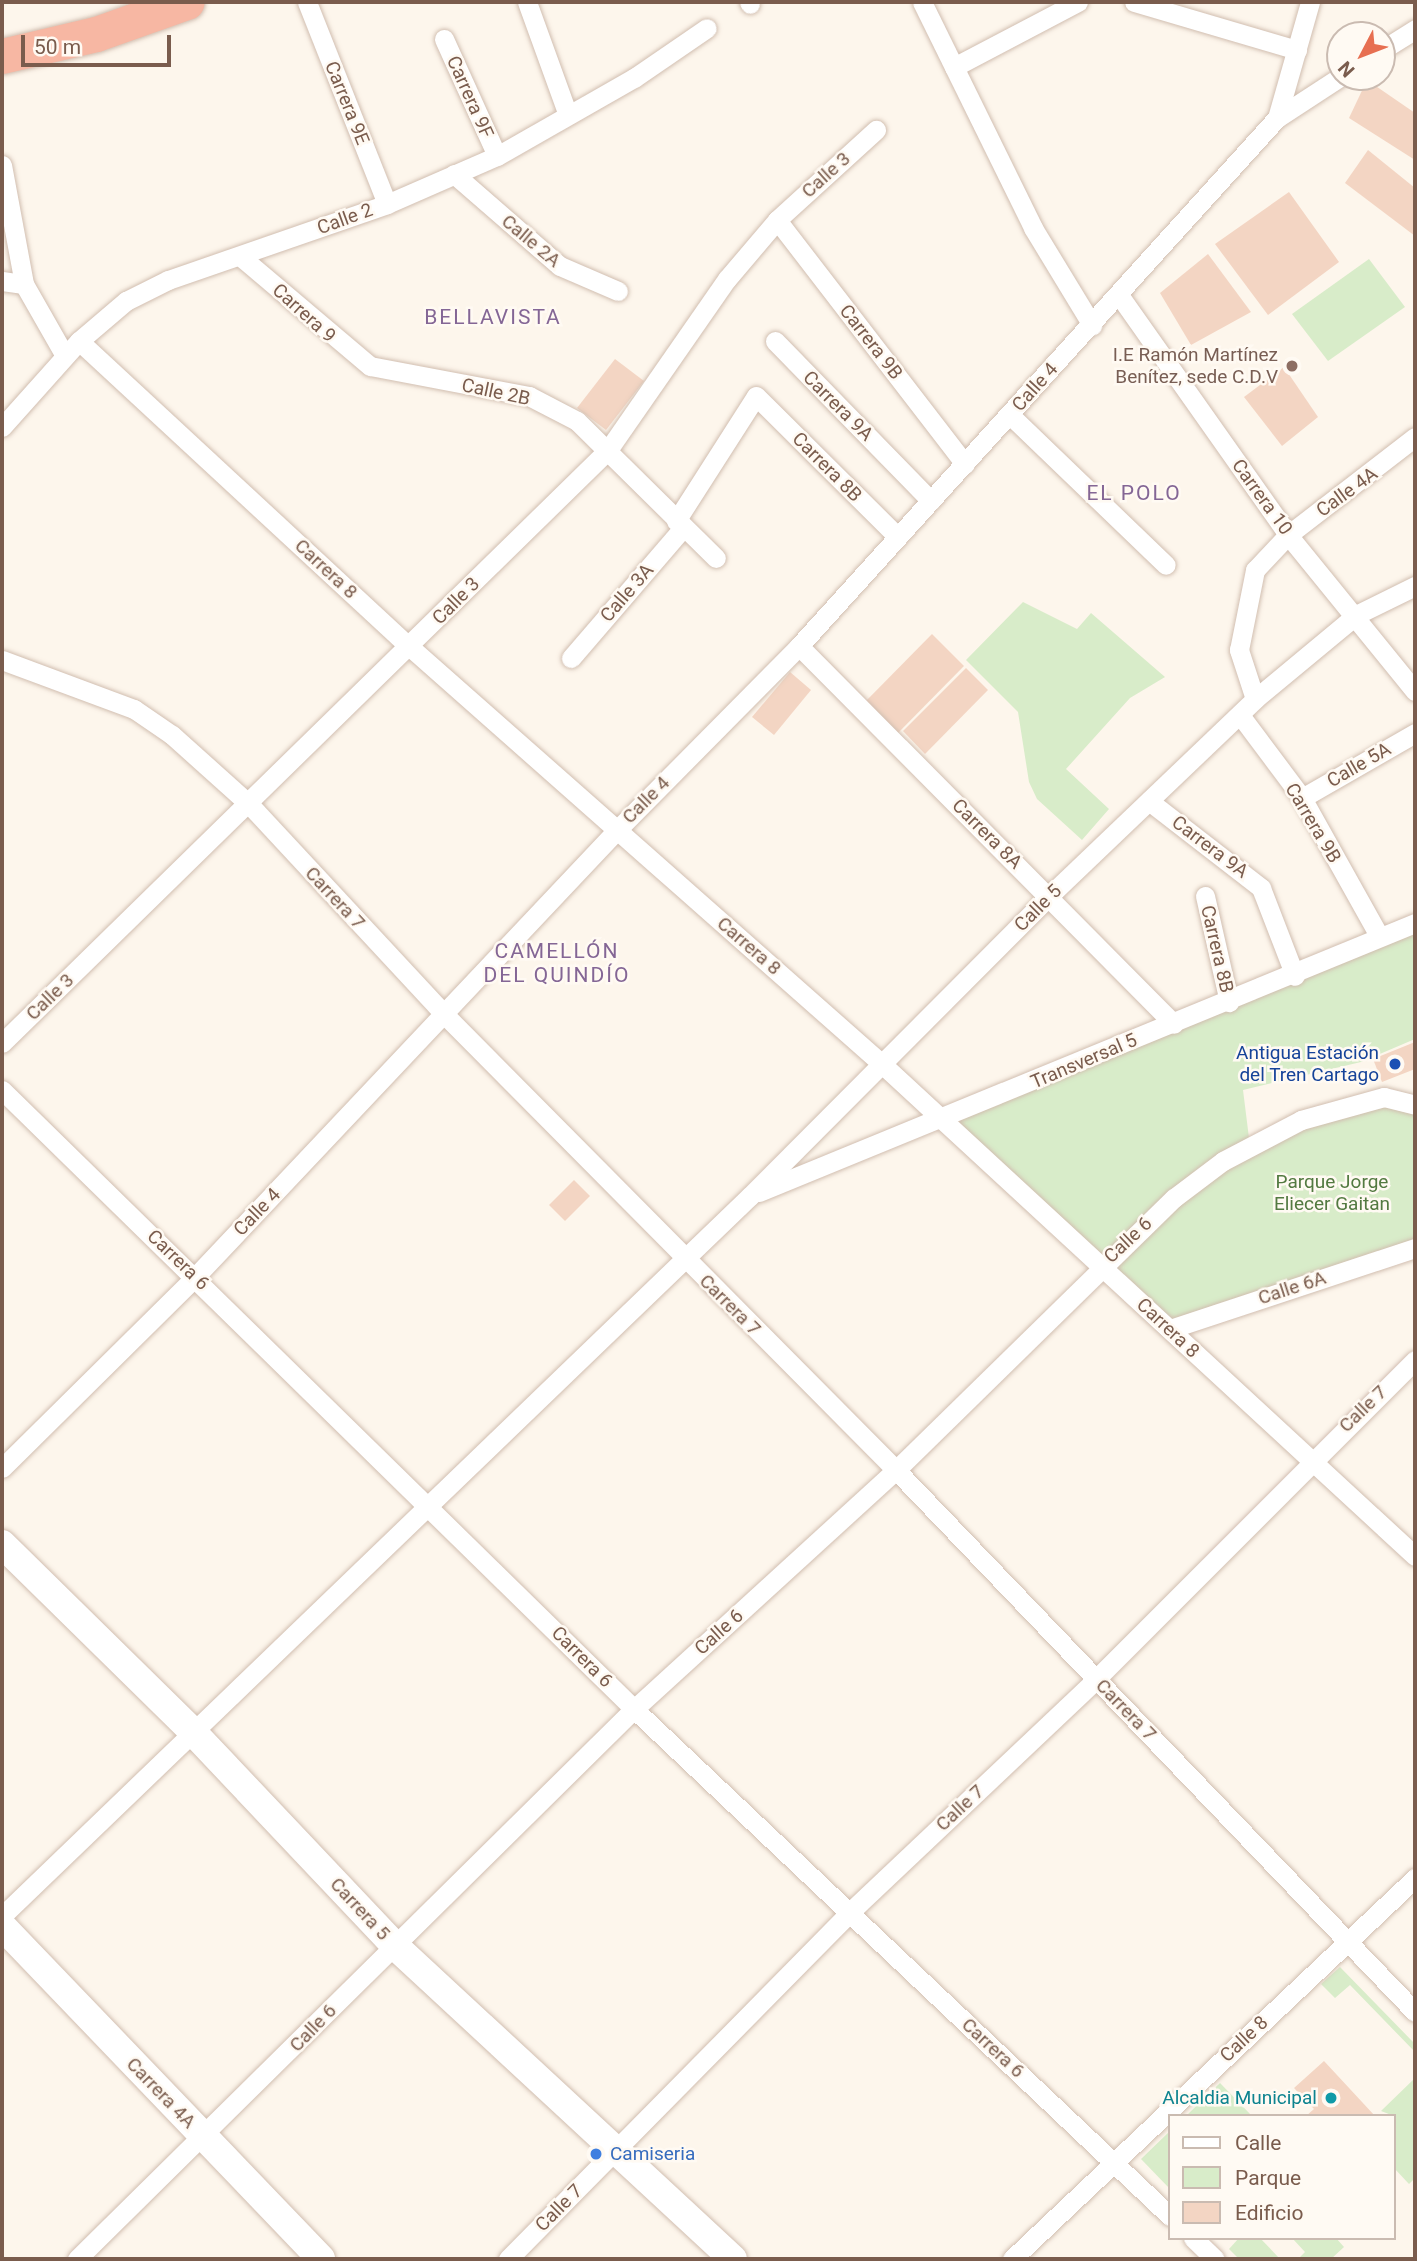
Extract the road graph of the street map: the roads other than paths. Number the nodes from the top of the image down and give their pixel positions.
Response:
1 (187, 2) edge
2 (307, 2) edge
3 (527, 2) edge
4 (922, 2) edge
5 (1078, 2) edge
6 (1134, 2) edge
7 (1310, 2) edge
8 (1169, 7) edge
9 (707, 28) dead end
10 (1415, 29) edge
11 (444, 39) dead end
12 (1396, 41) edge
13 (1297, 50) junction
14 (2, 57) edge
15 (954, 67) junction
16 (1326, 86) edge
17 (568, 115) junction
18 (1277, 118) junction
19 (876, 130) dead end
20 (497, 156) junction
21 (2, 164) edge
22 (454, 174) junction
23 (387, 204) junction
24 (776, 220) junction
25 (241, 257) junction
26 (2, 281) edge
27 (24, 284) junction
28 (618, 291) dead end
29 (1119, 295) junction
30 (1092, 325) junction
31 (79, 341) junction
32 (775, 341) dead end
33 (65, 356) junction
34 (370, 366) joint
35 (756, 396) joint
36 (1010, 415) junction
37 (2, 427) edge
38 (1415, 437) edge
39 (608, 450) junction
40 (965, 464) junction
41 (931, 501) junction
42 (680, 525) junction
43 (1288, 535) junction
44 (898, 537) junction
45 (716, 558) dead end
46 (1166, 565) dead end
47 (1415, 586) edge
48 (1356, 615) junction
49 (799, 646) junction
50 (410, 647) junction
51 (571, 658) dead end
52 (2, 660) edge
53 (1415, 691) edge
54 (1255, 699) junction
55 (1240, 715) junction
56 (1415, 733) edge
57 (1302, 798) junction
58 (1149, 801) junction
59 (249, 804) junction
60 (617, 830) junction
61 (1049, 895) junction
62 (1205, 896) dead end
63 (1415, 923) edge
64 (1378, 936) junction
65 (1295, 976) junction
66 (1229, 1002) junction
67 (445, 1015) junction
68 (1174, 1024) junction
69 (2, 1043) edge
70 (883, 1064) junction
71 (2, 1090) edge
72 (1415, 1105) edge
73 (939, 1121) junction
74 (750, 1196) junction
75 (1415, 1248) edge
76 (682, 1257) junction
77 (1102, 1265) junction
78 (195, 1277) junction
79 (1170, 1329) junction
80 (1415, 1360) edge
81 (1310, 1460) junction
82 (2, 1468) edge
83 (897, 1470) junction
84 (427, 1503) junction
85 (2, 1544) edge
86 (1415, 1556) edge
87 (1097, 1679) junction
88 (634, 1709) junction
89 (191, 1730) junction
90 (1415, 1878) edge
91 (850, 1912) junction
92 (2, 1916) edge
93 (2, 1926) edge
94 (1347, 1942) junction
95 (394, 1945) junction
96 (1415, 2012) edge
97 (205, 2138) junction
98 (616, 2150) junction
99 (1113, 2161) junction
100 (1168, 2214) edge
101 (1195, 2240) edge
102 (77, 2259) edge
103 (321, 2259) edge
104 (508, 2259) edge
105 (733, 2259) edge
106 (1012, 2259) edge
107 (1215, 2259) edge

1 - 14 highway
2 - 23 street, Carrera 9E
3 - 17 street
4 - 15 street
5 - 15 street
6 - 8 street
7 - 13 street, Calle 4
8 - 13 street
9 - 17 street, Calle 2
10 - 12 street
11 - 20 street, Carrera 9F
13 - 18 street, Calle 4
15 - 30 street
16 - 18 street, Calle 4
17 - 20 street, Calle 2
18 - 29 street, Calle 4
19 - 24 street, Calle 3
20 - 22 street, Calle 2
21 - 27 street
22 - 23 street, Calle 2
22 - 28 street, Calle 2A
23 - 25 street, Calle 2
24 - 39 street, Calle 3
24 - 40 street, Carrera 9B
25 - 31 street, Calle 2
25 - 34 street, Carrera 9
26 - 27 street
27 - 33 street
29 - 30 street, Calle 4
29 - 43 street, Carrera 10
30 - 36 street, Calle 4
31 - 33 street, Calle 2
31 - 50 street, Carrera 8
32 - 41 street, Carrera 9A
33 - 37 street, Calle 2
34 - 39 street, Calle 2B
35 - 42 street, Calle 3A
35 - 44 street, Carrera 8B
36 - 40 street, Calle 4
36 - 46 street
38 - 43 street, Calle 4A
39 - 42 street
39 - 50 street, Calle 3
40 - 41 street, Calle 4
41 - 44 street, Calle 4
42 - 45 street
42 - 51 street, Calle 3A
43 - 48 street, Carrera 10
43 - 54 street, Calle 4A
44 - 49 street, Calle 4
47 - 48 street, Calle 5
48 - 53 street, Carrera 10
48 - 54 street, Calle 5
49 - 60 street, Calle 4
49 - 61 street, Carrera 8A
50 - 59 street, Calle 3
50 - 60 street, Carrera 8
52 - 59 street, Carrera 7
54 - 55 street, Calle 5
55 - 57 street, Carrera 9B
55 - 58 street, Calle 5
56 - 57 street, Calle 5A
57 - 64 street, Carrera 9B
58 - 61 street, Calle 5
58 - 65 street, Carrera 9A
59 - 67 street, Carrera 7
59 - 69 street, Calle 3
60 - 67 street, Calle 4
60 - 70 street, Carrera 8
61 - 68 street, Carrera 8A
61 - 70 street, Calle 5
62 - 66 street, Carrera 8B
63 - 64 street, Transversal 5
64 - 65 street, Transversal 5
65 - 66 street, Transversal 5
66 - 68 street, Transversal 5
67 - 76 street, Carrera 7
67 - 78 street, Calle 4
68 - 73 street, Transversal 5
70 - 73 street, Carrera 8
70 - 74 street, Calle 5
71 - 78 street, Carrera 6
72 - 77 street, Calle 6
73 - 74 street, Transversal 5
73 - 77 street, Carrera 8
74 - 76 street, Calle 5
75 - 79 street, Calle 6A
76 - 83 street, Carrera 7
76 - 84 street, Calle 5
77 - 79 street, Carrera 8
77 - 83 street, Calle 6
78 - 82 street, Calle 4
78 - 84 street, Carrera 6
79 - 81 street, Carrera 8
80 - 81 street, Calle 7
81 - 86 street, Carrera 8
81 - 87 street, Calle 7
83 - 87 street, Carrera 7
83 - 88 street, Calle 6
84 - 88 street, Carrera 6
84 - 89 street, Calle 5
85 - 89 main road, Carrera 5
87 - 91 street, Calle 7
87 - 94 street, Carrera 7
88 - 91 street, Carrera 6
88 - 95 street, Calle 6
89 - 92 street, Calle 5
89 - 95 main road, Carrera 5
90 - 94 street, Calle 8
91 - 98 street, Calle 7
91 - 99 street, Carrera 6
93 - 97 main road, Carrera 4A
94 - 96 street, Carrera 7
94 - 99 street, Calle 8
95 - 97 street, Calle 6
95 - 98 main road, Carrera 5
97 - 102 street, Calle 6
97 - 103 main road, Carrera 4A
98 - 104 street, Calle 7
98 - 105 main road, Carrera 5
99 - 100 street, Carrera 6
99 - 106 street, Calle 8
101 - 107 street

